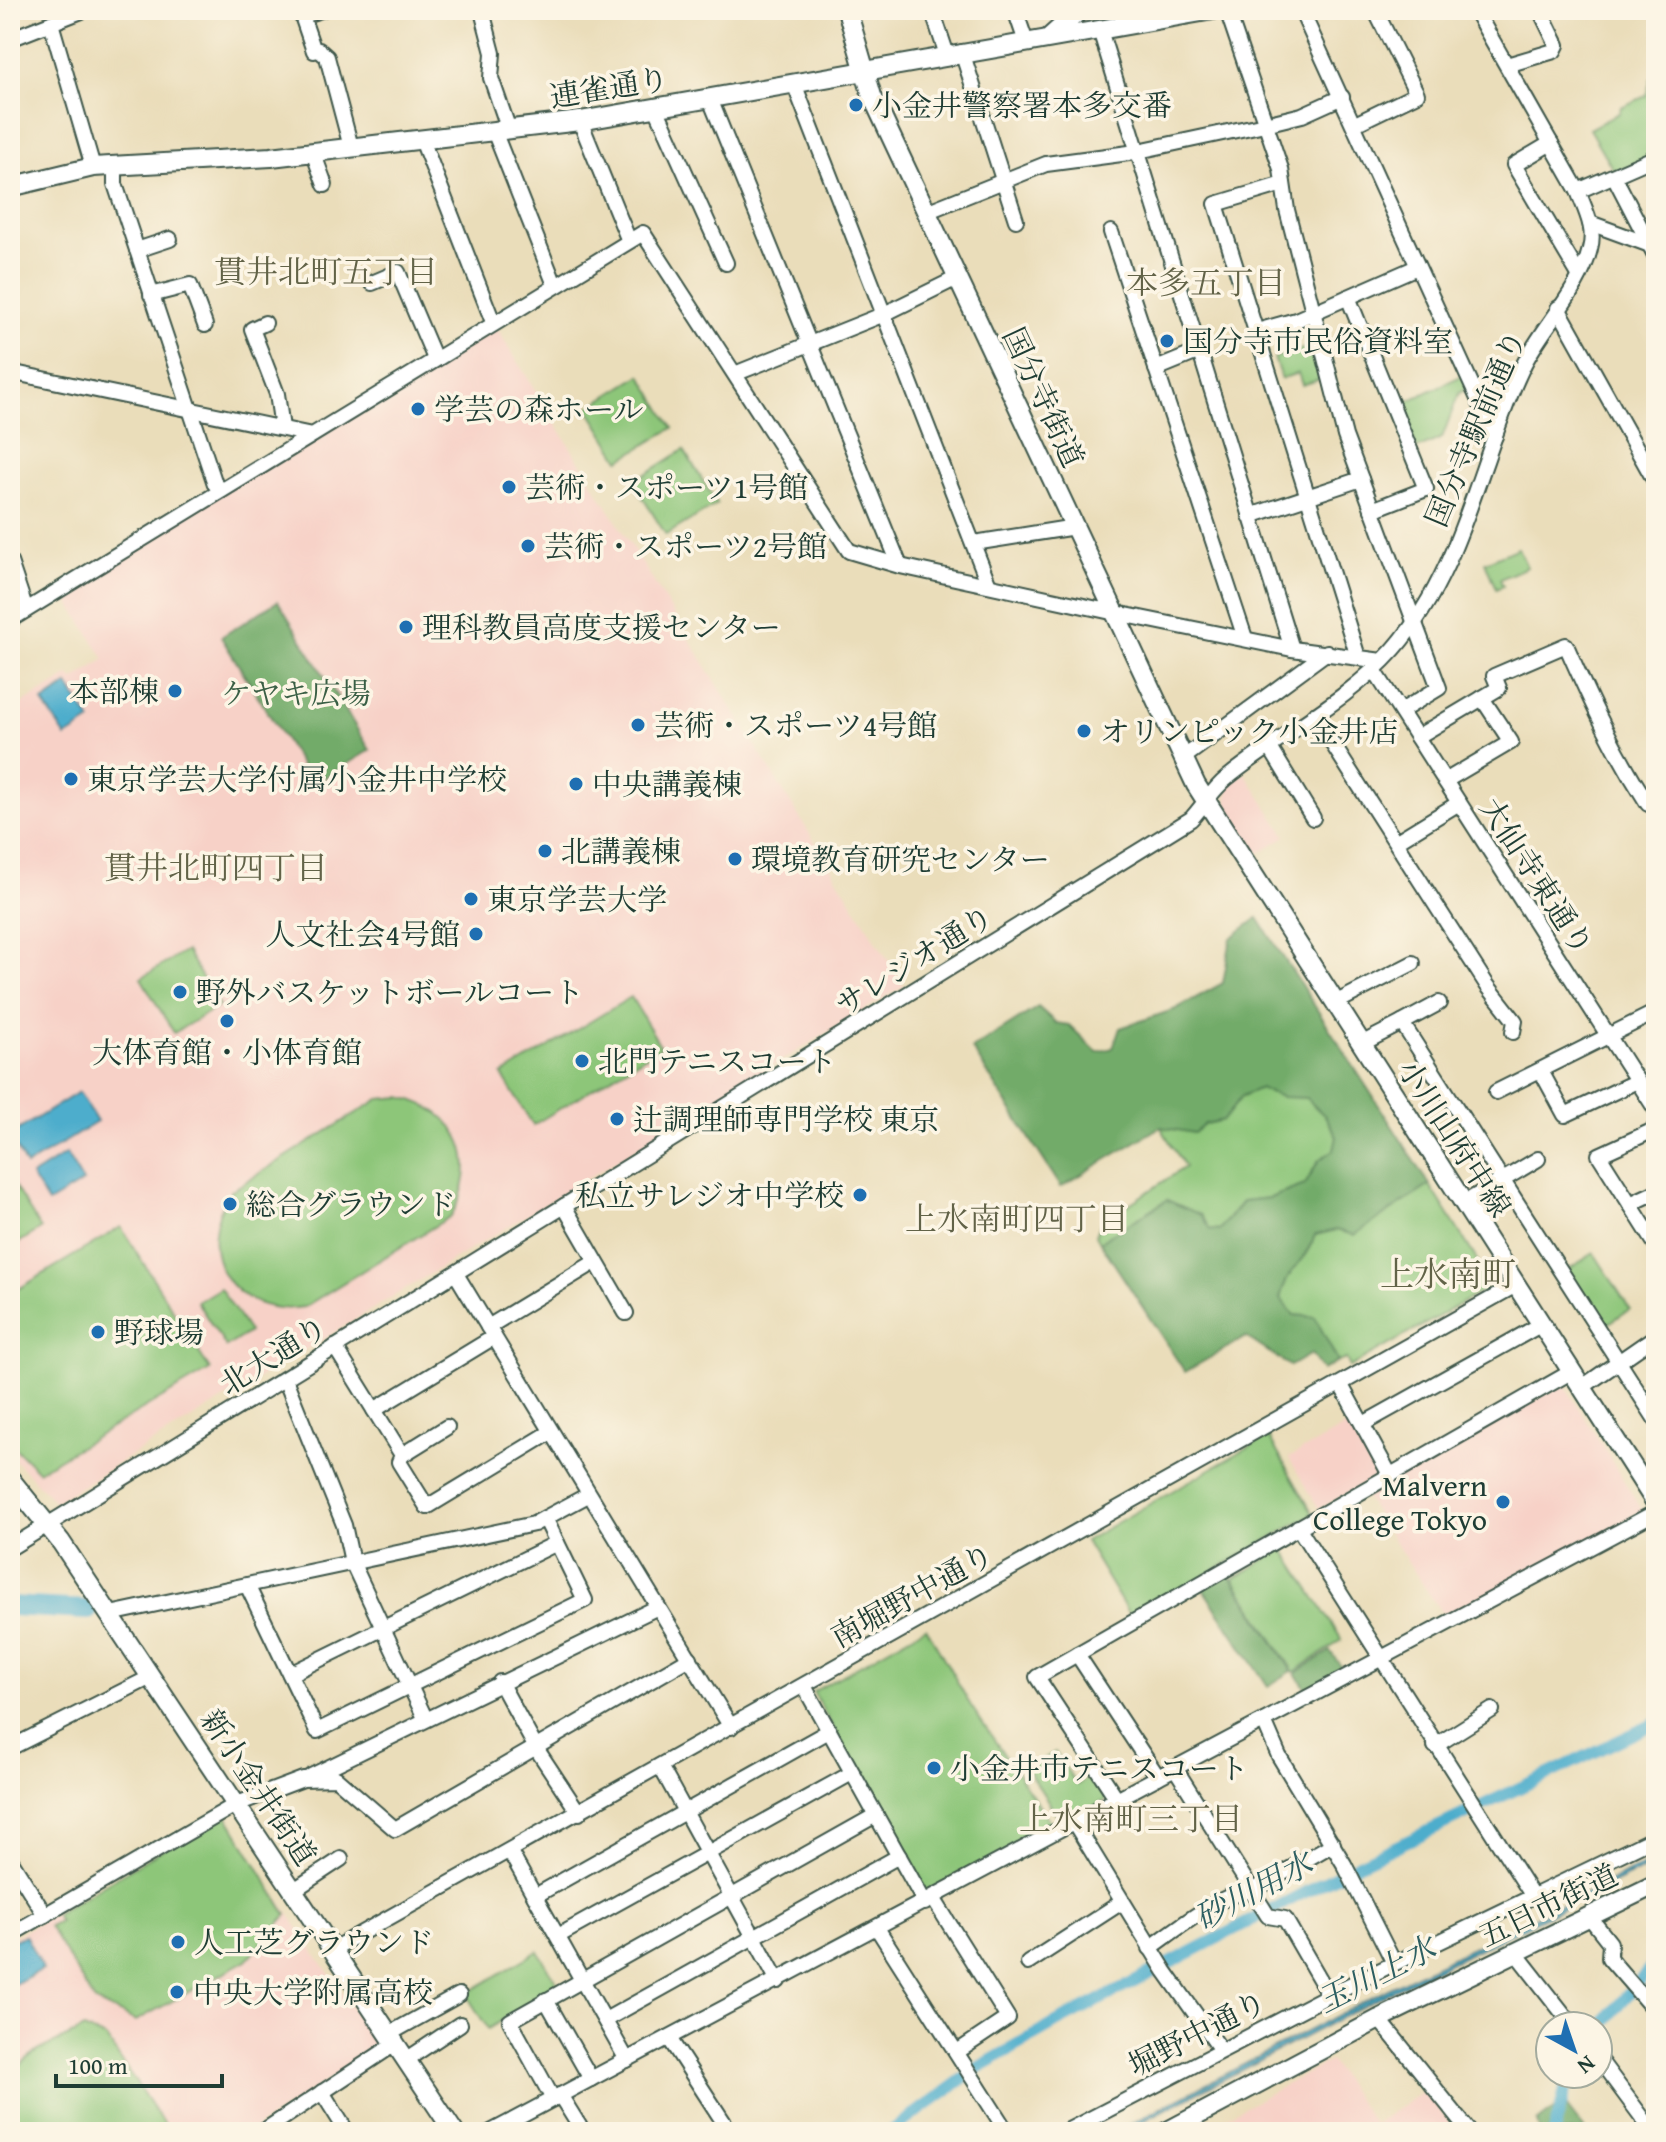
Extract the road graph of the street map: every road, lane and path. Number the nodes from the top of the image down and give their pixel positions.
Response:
1 (84, 10) edge
2 (321, 10) edge
3 (847, 10) edge
4 (932, 10) edge
5 (1015, 10) edge
6 (1080, 10) edge
7 (1213, 10) edge
8 (1227, 10) edge
9 (1301, 10) edge
10 (1375, 10) edge
11 (1475, 10) edge
12 (1540, 10) edge
13 (482, 11) edge
14 (301, 13) edge
15 (57, 17) edge
16 (1100, 30) junction
17 (1050, 37) junction
18 (10, 39) edge
19 (1026, 42) junction
20 (955, 54) junction
21 (1507, 65) junction
22 (865, 72) junction
23 (795, 86) junction
24 (1342, 97) junction
25 (710, 99) junction
26 (656, 108) junction
27 (580, 121) junction
28 (1265, 124) junction
29 (1355, 124) junction
30 (502, 130) junction
31 (422, 140) junction
32 (1551, 143) junction
33 (351, 147) junction
34 (1136, 151) junction
35 (313, 152) junction
36 (1656, 157) edge
37 (115, 166) junction
38 (93, 167) junction
39 (1614, 176) junction
40 (1006, 180) junction
41 (1283, 184) junction
42 (325, 185) dead end
43 (10, 187) edge
44 (1578, 191) junction
45 (926, 212) junction
46 (1016, 220) dead end
47 (1590, 223) junction
48 (1111, 232) dead end
49 (170, 239) dead end
50 (629, 241) junction
51 (141, 248) junction
52 (1653, 251) edge
53 (726, 263) dead end
54 (1417, 267) junction
55 (1579, 275) junction
56 (957, 278) junction
57 (372, 283) dead end
58 (555, 285) junction
59 (156, 293) junction
60 (1348, 297) junction
61 (1558, 308) junction
62 (1314, 312) junction
63 (882, 315) junction
64 (493, 322) junction
65 (265, 323) dead end
66 (205, 325) dead end
67 (1257, 331) junction
68 (811, 343) junction
69 (1200, 351) junction
70 (435, 359) junction
71 (1156, 369) junction
72 (10, 372) edge
73 (737, 373) junction
74 (193, 408) junction
75 (282, 428) junction
76 (312, 435) junction
77 (1495, 436) junction
78 (1361, 479) junction
79 (1656, 483) edge
80 (222, 490) junction
81 (1309, 496) junction
82 (1372, 510) junction
83 (1250, 516) junction
84 (1075, 527) junction
85 (974, 543) junction
86 (10, 562) edge
87 (900, 566) junction
88 (989, 585) junction
89 (26, 610) junction
90 (1116, 613) junction
91 (10, 620) edge
92 (1414, 623) junction
93 (1245, 638) junction
94 (1292, 649) junction
95 (1328, 651) junction
96 (1358, 657) junction
97 (1378, 666) junction
98 (1482, 698) junction
99 (1401, 711) junction
100 (1314, 715) junction
101 (1417, 737) junction
102 (1269, 746) junction
103 (1183, 758) junction
104 (1445, 781) junction
105 (1656, 799) edge
106 (1206, 803) junction
107 (1459, 803) junction
108 (1313, 818) dead end
109 (1397, 841) junction
110 (1413, 963) dead end
111 (1335, 1003) junction
112 (1439, 1003) dead end
113 (1656, 1012) edge
114 (1402, 1023) junction
115 (1513, 1032) dead end
116 (1609, 1037) junction
117 (1361, 1044) junction
118 (1541, 1071) junction
119 (1637, 1081) junction
120 (1496, 1092) dead end
121 (1656, 1110) edge
122 (1656, 1129) edge
123 (1538, 1159) dead end
124 (1503, 1180) junction
125 (1656, 1192) edge
126 (1464, 1203) junction
127 (1630, 1204) junction
128 (564, 1206) junction
129 (1656, 1245) edge
130 (595, 1262) junction
131 (456, 1274) junction
132 (1516, 1285) junction
133 (626, 1313) dead end
134 (1542, 1324) junction
135 (491, 1332) junction
136 (1656, 1336) edge
137 (335, 1347) junction
138 (1619, 1361) junction
139 (285, 1379) junction
140 (1576, 1380) junction
141 (1341, 1385) junction
142 (374, 1410) junction
143 (1656, 1420) edge
144 (1363, 1424) junction
145 (447, 1427) dead end
146 (551, 1432) junction
147 (402, 1455) junction
148 (1390, 1475) junction
149 (10, 1479) edge
150 (588, 1495) junction
151 (1656, 1503) edge
152 (1656, 1512) edge
153 (545, 1518) junction
154 (48, 1523) junction
155 (1298, 1527) junction
156 (557, 1543) junction
157 (10, 1548) edge
158 (352, 1562) junction
159 (247, 1585) junction
160 (658, 1607) junction
161 (110, 1614) junction
162 (384, 1628) junction
163 (1077, 1654) junction
164 (690, 1658) junction
165 (1381, 1659) junction
166 (290, 1674) junction
167 (151, 1677) junction
168 (500, 1682) junction
169 (410, 1686) junction
170 (804, 1686) junction
171 (1492, 1710) dead end
172 (425, 1718) junction
173 (1264, 1721) junction
174 (731, 1727) junction
175 (829, 1731) junction
176 (1435, 1746) junction
177 (10, 1748) edge
178 (536, 1748) junction
179 (660, 1766) junction
180 (1175, 1768) junction
181 (852, 1773) junction
182 (1158, 1777) junction
183 (303, 1779) junction
184 (1117, 1799) junction
185 (237, 1804) junction
186 (685, 1812) junction
187 (579, 1813) junction
188 (876, 1815) junction
189 (1074, 1822) junction
190 (1656, 1837) edge
191 (1333, 1844) junction
192 (510, 1852) junction
193 (708, 1853) junction
194 (899, 1856) junction
195 (10, 1859) edge
196 (341, 1859) dead end
197 (1656, 1884) edge
198 (294, 1890) junction
199 (1252, 1891) junction
200 (731, 1895) junction
201 (1532, 1895) junction
202 (535, 1896) junction
203 (929, 1900) junction
204 (1122, 1902) junction
205 (45, 1915) junction
206 (1588, 1915) junction
207 (877, 1928) junction
208 (10, 1935) edge
209 (558, 1936) junction
210 (754, 1937) junction
211 (1150, 1948) junction
212 (333, 1949) junction
213 (1515, 1952) junction
214 (1028, 1963) dead end
215 (1394, 1963) junction
216 (582, 1979) junction
217 (778, 1981) junction
218 (459, 1995) dead end
219 (1329, 1995) junction
220 (546, 2000) junction
221 (1560, 2010) edge
222 (1656, 2012) edge
223 (1379, 2019) junction
224 (605, 2020) junction
225 (460, 2024) dead end
226 (669, 2038) junction
227 (397, 2046) junction
228 (1221, 2050) junction
229 (957, 2052) junction
230 (627, 2060) junction
231 (591, 2079) junction
232 (1614, 2080) edge
233 (322, 2092) junction
234 (557, 2097) junction
235 (262, 2132) edge
236 (347, 2132) edge
237 (454, 2132) edge
238 (491, 2132) edge
239 (583, 2132) edge
240 (730, 2132) edge
241 (1007, 2132) edge
242 (1065, 2132) edge
243 (1166, 2132) edge
244 (1470, 2132) edge
245 (1653, 2132) edge

1 - 15 street
2 - 14 street
3 - 22 main road, 国分寺街道
4 - 20 street
5 - 19 street
6 - 17 main road
7 - 16 main road, 連雀通り
8 - 28 street
9 - 24 street
10 - 29 street
11 - 21 street, 国分寺駅前通り
12 - 21 street
13 - 30 street
14 - 33 street
15 - 18 street
15 - 38 street
16 - 17 main road, 連雀通り
16 - 34 street
17 - 19 main road, 連雀通り
19 - 20 main road, 連雀通り
20 - 22 main road, 連雀通り
20 - 40 street
21 - 32 street, 国分寺駅前通り
22 - 23 main road, 連雀通り
22 - 45 main road, 国分寺街道
23 - 25 main road, 連雀通り
23 - 63 street
24 - 28 street
24 - 29 street
25 - 26 main road, 連雀通り
25 - 68 street
26 - 27 main road, 連雀通り
26 - 53 street
27 - 30 main road, 連雀通り
27 - 50 street
28 - 34 street
28 - 41 street
29 - 54 street
30 - 31 main road, 連雀通り
30 - 58 street
31 - 33 main road, 連雀通り
31 - 64 street
32 - 44 street, 国分寺駅前通り
32 - 55 street
33 - 35 main road, 連雀通り
34 - 40 street
34 - 69 street
35 - 37 main road, 連雀通り
35 - 42 street
36 - 39 street
37 - 38 main road, 連雀通り
37 - 51 street
38 - 43 main road, 連雀通り
39 - 44 street
39 - 52 street
40 - 45 street
40 - 46 street
41 - 62 street
41 - 67 street
44 - 47 street, 国分寺駅前通り
45 - 56 main road, 国分寺街道
47 - 52 street
47 - 55 street, 国分寺駅前通り
48 - 71 street
49 - 51 street
50 - 58 street
50 - 73 street
51 - 59 street
54 - 60 street
54 - 77 street
55 - 61 street, 国分寺駅前通り
56 - 63 street
56 - 84 main road, 国分寺街道
57 - 70 street
58 - 64 street
59 - 66 street
59 - 74 street
60 - 62 street
60 - 82 street
61 - 77 street, 国分寺駅前通り
61 - 79 street
62 - 67 street
62 - 78 street
63 - 68 street
63 - 85 street
64 - 70 street
65 - 75 street
67 - 81 street
68 - 73 street
68 - 87 street
69 - 71 street
69 - 83 street
70 - 76 street
71 - 93 street
72 - 74 street
73 - 87 street
74 - 75 street
74 - 80 street
75 - 76 street
76 - 80 street
77 - 92 street, 国分寺駅前通り
78 - 81 street
78 - 82 street
80 - 89 street
81 - 83 street
81 - 96 street
82 - 92 street
83 - 94 street
84 - 85 street
84 - 90 main road, 国分寺街道
85 - 88 street
86 - 89 street
87 - 88 street
88 - 90 street
89 - 91 street
90 - 93 street
90 - 103 main road, 国分寺街道
92 - 97 street, 国分寺駅前通り
92 - 99 street
93 - 94 street
94 - 95 street
95 - 96 street
95 - 103 street
96 - 97 street
97 - 99 street, 大仙寺東通り
97 - 100 street, 国分寺駅前通り
98 - 101 street
98 - 104 street
98 - 105 street
99 - 101 street, 大仙寺東通り
100 - 102 street, 国分寺駅前通り
100 - 109 street
101 - 104 street, 大仙寺東通り
102 - 106 street, 国分寺駅前通り
102 - 108 street
103 - 106 main road, 国分寺街道
104 - 107 street, 大仙寺東通り
106 - 111 main road, 小川山府中線
106 - 128 street, サレジオ通り
107 - 109 street
107 - 116 street, 大仙寺東通り
109 - 115 street
110 - 111 street
111 - 117 main road, 小川山府中線
112 - 114 street
113 - 116 street
114 - 117 street
114 - 124 street
116 - 118 street
116 - 119 street, 大仙寺東通り
117 - 126 main road, 小川山府中線
118 - 119 street
118 - 120 street
119 - 121 street, 大仙寺東通り
122 - 127 street
123 - 124 street
124 - 126 street
124 - 138 street
125 - 127 street
126 - 132 main road, 小川山府中線
127 - 129 street
128 - 130 street
128 - 131 street, 北大通り
130 - 133 street
130 - 135 street
131 - 135 street
131 - 137 street, 北大通り
132 - 134 main road, 小川山府中線
132 - 141 street, 南堀野中通り
134 - 140 main road, 小川山府中線
134 - 144 street
135 - 142 street
135 - 146 street
136 - 138 street
137 - 139 street, 北大通り
137 - 142 street
138 - 140 street
138 - 143 street
139 - 154 street, 北大通り
139 - 158 street
140 - 148 street
140 - 151 main road, 小川山府中線
141 - 144 street
141 - 170 street, 南堀野中通り
142 - 147 street
144 - 148 street
145 - 147 street
146 - 147 street
146 - 150 street
148 - 155 street
149 - 154 main road, 新小金井街道
150 - 153 street
150 - 160 street
152 - 165 street
153 - 156 street
153 - 158 street
154 - 157 street, 北大通り
154 - 161 main road, 新小金井街道
155 - 163 street
155 - 165 street
156 - 162 street
156 - 169 street
158 - 159 street
158 - 162 street
159 - 161 street
159 - 166 street
160 - 164 street
160 - 168 street
161 - 167 main road, 新小金井街道
162 - 166 street
162 - 169 street
163 - 182 street
163 - 184 street
164 - 174 street
164 - 178 street
165 - 173 street
165 - 176 street
166 - 169 street
167 - 177 street
167 - 185 main road, 新小金井街道
168 - 172 street
168 - 178 street
169 - 172 street
170 - 174 street, 南堀野中通り
170 - 175 street
171 - 176 street
172 - 183 street
173 - 180 street
173 - 191 street
174 - 179 street, 南堀野中通り
175 - 181 street
175 - 186 street
176 - 201 street
178 - 183 street
178 - 187 street
179 - 186 street
179 - 187 street, 南堀野中通り
180 - 182 street
180 - 199 street
181 - 188 street
181 - 193 street
182 - 184 street
183 - 185 street
184 - 189 street
185 - 198 main road, 新小金井街道
185 - 205 street
186 - 193 street
186 - 202 street
187 - 192 street, 南堀野中通り
188 - 194 street
188 - 200 street
189 - 203 street
189 - 204 street
190 - 201 street, 堀野中通り
191 - 199 street
191 - 215 street
192 - 202 street
192 - 212 street, 南堀野中通り
193 - 200 street
193 - 209 street
194 - 203 street
194 - 210 street
195 - 205 street
196 - 198 street
197 - 206 main road, 五日市街道
198 - 212 main road, 新小金井街道
199 - 211 street
199 - 219 street
200 - 210 street
200 - 216 street
201 - 215 street, 堀野中通り
202 - 209 street
203 - 207 street
203 - 229 street
204 - 211 street
204 - 214 street
205 - 208 street
206 - 213 main road, 五日市街道
206 - 222 street
207 - 217 street
207 - 229 street
209 - 216 street
210 - 217 street
210 - 224 street
211 - 228 street
212 - 227 main road, 新小金井街道
213 - 221 street
213 - 223 main road, 五日市街道
215 - 219 street, 堀野中通り
216 - 220 street
216 - 224 street
217 - 226 street
218 - 227 street
219 - 228 street, 堀野中通り
220 - 231 street
220 - 234 street
223 - 243 main road, 五日市街道
223 - 244 street
224 - 230 street
225 - 227 street
226 - 230 street
226 - 240 street
227 - 233 street
227 - 237 main road, 新小金井街道
228 - 242 street, 堀野中通り
229 - 241 street
230 - 231 street
231 - 234 street
232 - 245 street
233 - 235 street
233 - 236 street
234 - 238 street
234 - 239 street

